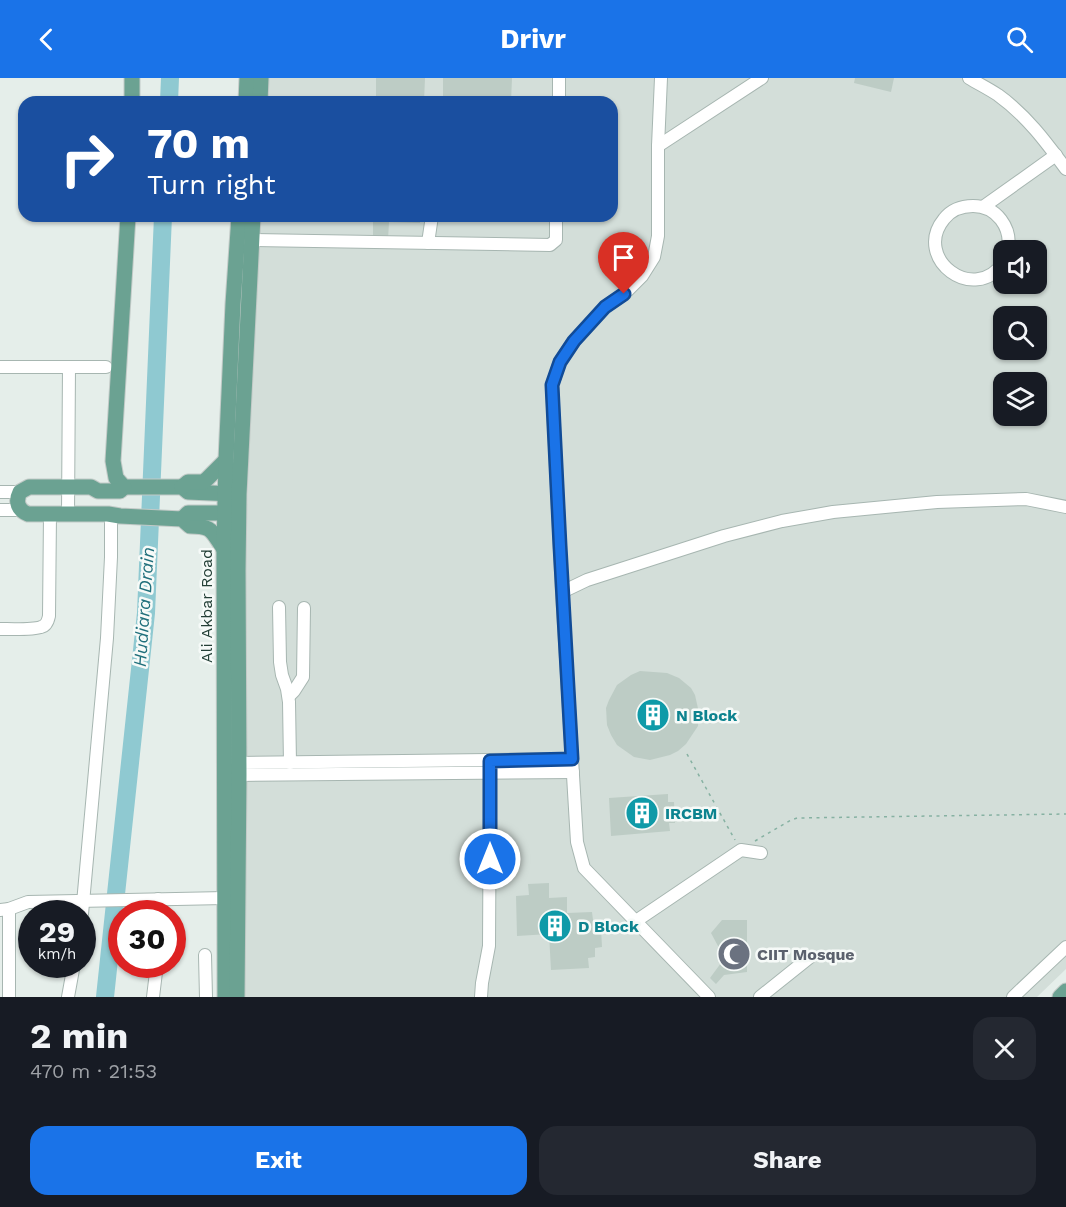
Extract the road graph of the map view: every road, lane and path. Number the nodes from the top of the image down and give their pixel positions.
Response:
1 (132, 78) edge
2 (247, 78) edge
3 (261, 78) edge
4 (559, 78) edge
5 (661, 78) edge
6 (762, 78) edge
7 (969, 78) edge
8 (132, 96) edge
9 (246, 96) edge
10 (260, 96) edge
11 (559, 96) edge
12 (658, 146) junction
13 (1056, 155) junction
14 (1066, 169) edge
15 (983, 207) junction
16 (128, 222) edge
17 (238, 222) edge
18 (252, 222) edge
19 (431, 222) edge
20 (556, 222) edge
21 (251, 240) junction
22 (1009, 240) edge
23 (428, 243) junction
24 (993, 273) edge
25 (69, 367) junction
26 (106, 367) dead end
27 (0, 368) edge
28 (226, 460) junction
29 (113, 461) junction
30 (68, 487) junction
31 (125, 488) junction
32 (182, 488) junction
33 (98, 489) junction
34 (0, 492) edge
35 (20, 492) junction
36 (232, 494) junction
37 (1066, 507) edge
38 (0, 510) edge
39 (21, 510) junction
40 (232, 513) junction
41 (50, 514) junction
42 (68, 514) junction
43 (112, 515) junction
44 (182, 519) junction
45 (224, 549) junction
46 (562, 592) junction
47 (279, 606) dead end
48 (304, 608) dead end
49 (0, 629) edge
50 (289, 696) junction
51 (687, 754) dead end
52 (290, 763) junction
53 (490, 766) junction
54 (572, 766) junction
55 (238, 769) junction
56 (1066, 814) edge
57 (741, 850) junction
58 (761, 853) dead end
59 (225, 898) junction
60 (154, 899) joint
61 (84, 900) edge
62 (96, 906) edge
63 (4, 910) edge
64 (636, 921) junction
65 (1066, 947) edge
66 (224, 955) junction
67 (810, 957) dead end
68 (71, 978) edge
69 (155, 978) edge
70 (1066, 991) edge
71 (9, 997) edge
72 (68, 997) edge
73 (153, 997) edge
74 (206, 997) edge
75 (225, 997) edge
76 (237, 997) edge
77 (481, 997) edge
78 (709, 997) edge
79 (760, 997) edge
80 (1013, 997) edge
81 (1060, 997) edge

1 - 8 main road
2 - 9 main road
3 - 10 main road
4 - 11 street
5 - 12 street
6 - 12 street
7 - 13 street
12 - 46 street
13 - 14 street
13 - 15 street
15 - 22 street
15 - 24 street
16 - 29 main road
17 - 28 main road, Ali Akbar Road
18 - 21 main road, Ali Akbar Road
19 - 23 street
20 - 23 street
21 - 23 street
21 - 36 main road, Ali Akbar Road
25 - 26 street
25 - 27 street
25 - 30 street
28 - 32 main road
28 - 36 main road, Ali Akbar Road
29 - 31 main road
29 - 33 main road
30 - 33 main road
30 - 35 main road
30 - 42 street
31 - 32 main road
31 - 33 main road
32 - 36 main road
33 - 43 main road
34 - 35 street
35 - 39 main road
36 - 40 main road, Ali Akbar Road
37 - 46 street
38 - 39 street
39 - 41 main road
40 - 44 main road
40 - 45 main road, Ali Akbar Road
40 - 55 main road, Ali Akbar Road
41 - 42 main road
41 - 49 street
42 - 43 main road
43 - 44 main road
43 - 61 street
44 - 45 main road
45 - 59 main road, Ali Akbar Road
46 - 54 street
47 - 50 street
48 - 50 street
50 - 52 street
51 - 57 path
52 - 53 street
52 - 55 street
53 - 54 street
53 - 55 street
53 - 77 street
54 - 64 street
55 - 76 main road, Ali Akbar Road
56 - 57 path
57 - 58 street
57 - 64 street
59 - 60 street
59 - 66 main road, Ali Akbar Road
60 - 62 street
63 - 71 street
64 - 78 street
65 - 80 street
66 - 74 street
66 - 75 main road, Ali Akbar Road
67 - 79 street
68 - 72 street
69 - 73 street
70 - 81 main road

